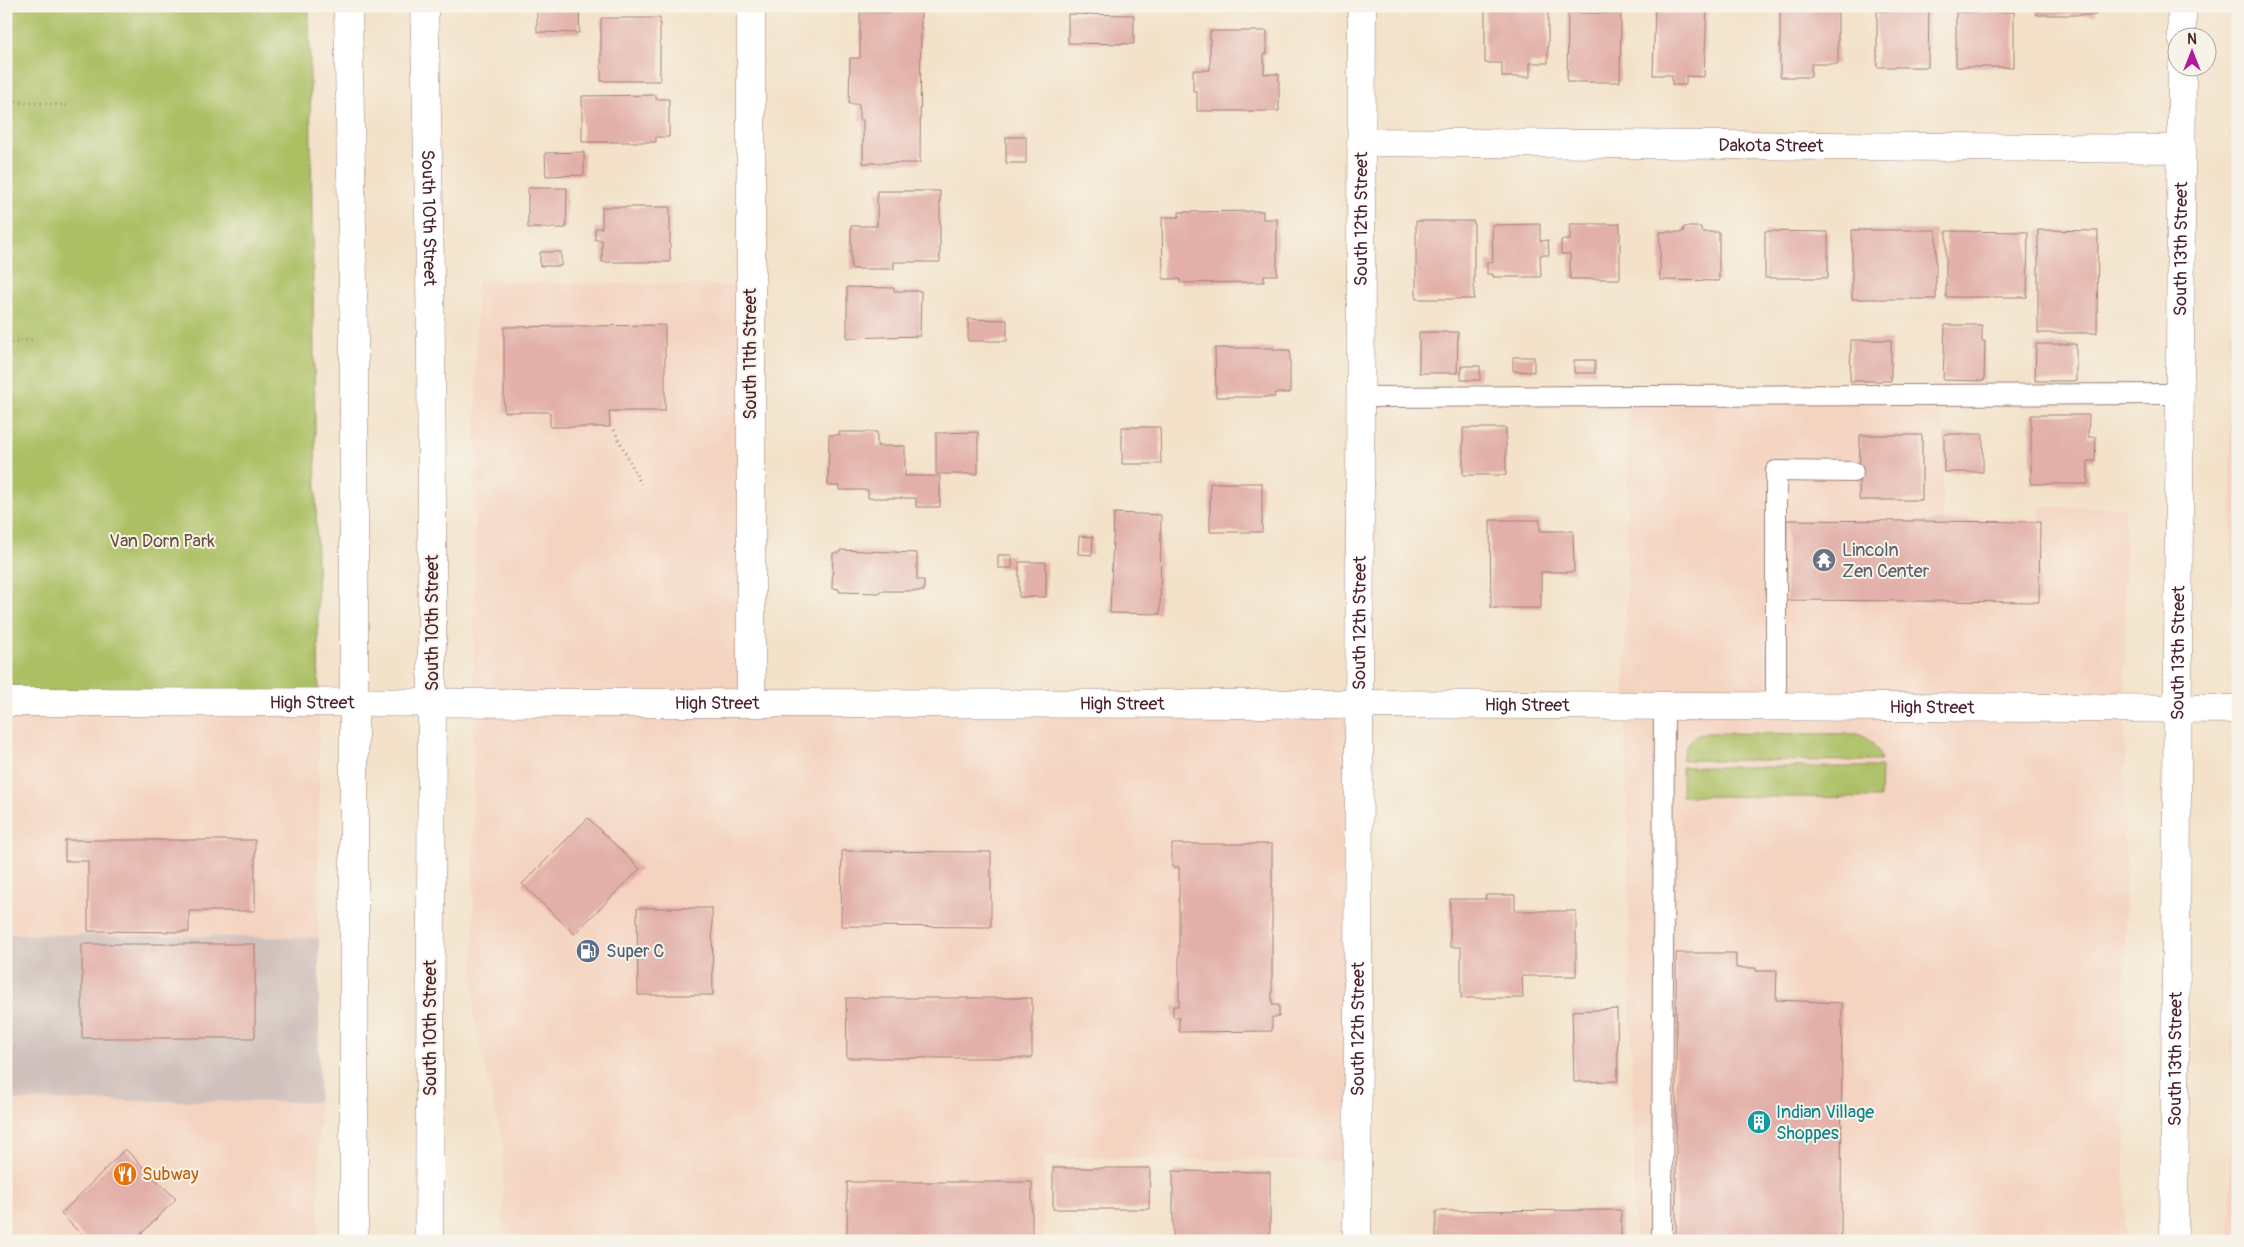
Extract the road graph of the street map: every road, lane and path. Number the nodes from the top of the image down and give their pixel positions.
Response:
1 (348, 6) edge
2 (424, 6) edge
3 (751, 6) edge
4 (1362, 6) edge
5 (2182, 6) edge
6 (2182, 28) edge
7 (2182, 78) edge
8 (6, 99) edge
9 (67, 105) dead end
10 (1361, 142) junction
11 (2182, 149) junction
12 (32, 339) dead end
13 (6, 344) edge
14 (2180, 394) junction
15 (1359, 397) junction
16 (614, 430) dead end
17 (1853, 472) dead end
18 (640, 484) dead end
19 (6, 702) edge
20 (751, 702) junction
21 (355, 703) junction
22 (432, 704) junction
23 (1358, 704) junction
24 (1664, 706) junction
25 (1776, 707) junction
26 (2179, 708) junction
27 (2238, 709) edge
28 (354, 1241) edge
29 (429, 1241) edge
30 (1357, 1241) edge
31 (1662, 1241) edge
32 (2174, 1241) edge

1 - 21 street
2 - 22 street, South 10th Street
3 - 20 street, South 11th Street
4 - 10 street, South 12th Street
5 - 6 street
7 - 11 street, South 13th Street
8 - 9 path
10 - 11 street, Dakota Street
10 - 15 street, South 12th Street
11 - 14 street, South 13th Street
12 - 13 path
14 - 15 lane
14 - 26 street, South 13th Street
15 - 23 street, South 12th Street
16 - 18 path
17 - 25 lane
19 - 21 street, High Street
20 - 22 street, High Street
20 - 23 street, High Street
21 - 22 street, High Street
21 - 28 street
22 - 29 street, South 10th Street
23 - 24 street, High Street
23 - 30 street, South 12th Street
24 - 25 street, High Street
24 - 31 lane
25 - 26 street, High Street
26 - 27 street, High Street
26 - 32 street, South 13th Street

